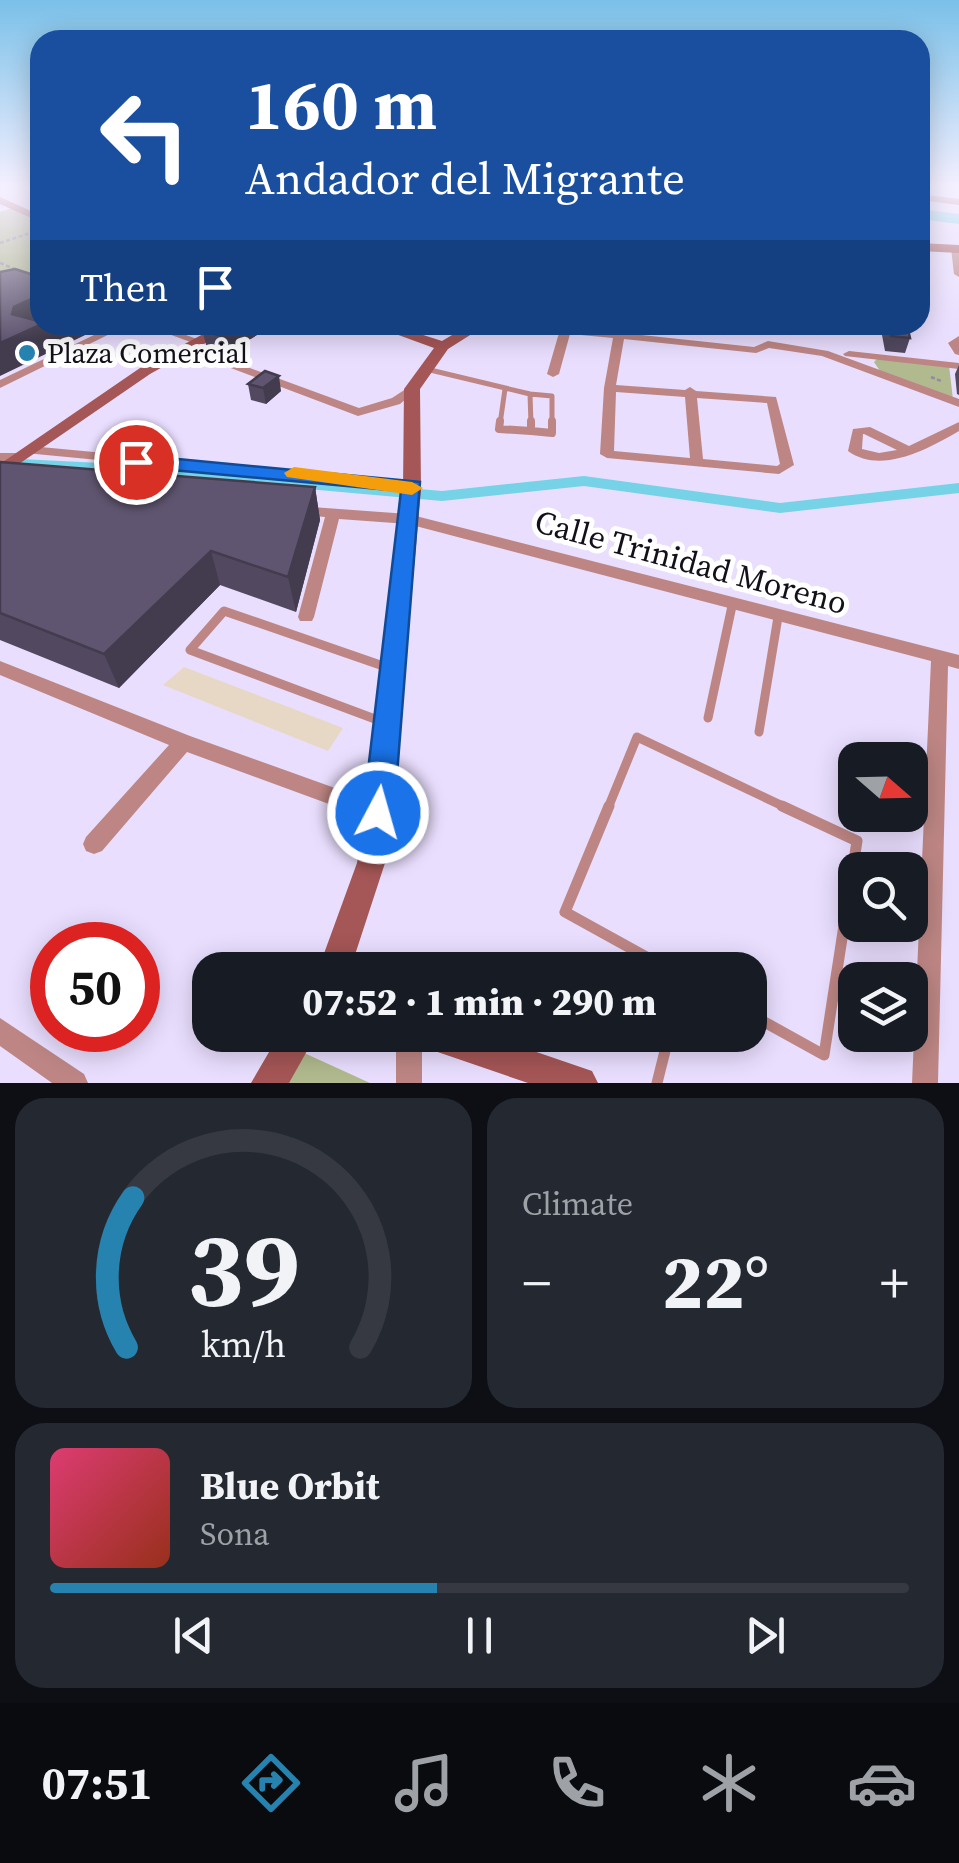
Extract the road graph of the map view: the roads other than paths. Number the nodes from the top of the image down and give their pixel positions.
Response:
1 (930, 247) edge
2 (957, 248) edge
3 (959, 274) edge
4 (102, 335) edge
5 (171, 335) edge
6 (212, 335) edge
7 (408, 335) edge
8 (461, 335) edge
9 (564, 335) edge
10 (608, 335) edge
11 (770, 335) edge
12 (619, 336) junction
13 (959, 339) edge
14 (768, 344) junction
15 (193, 345) junction
16 (442, 346) junction
17 (959, 352) edge
18 (824, 353) junction
19 (957, 366) edge
20 (425, 368) junction
21 (553, 374) dead end
22 (1, 384) edge
23 (412, 388) junction
24 (610, 388) junction
25 (506, 389) junction
26 (690, 391) junction
27 (530, 394) junction
28 (959, 403) edge
29 (959, 426) edge
30 (531, 431) junction
31 (907, 450) junction
32 (13, 459) edge
33 (697, 463) junction
34 (412, 488) junction
35 (274, 509) edge
36 (333, 514) junction
37 (408, 516) junction
38 (732, 606) junction
39 (306, 616) dead end
40 (778, 617) junction
41 (950, 659) edge
42 (0, 668) edge
43 (393, 669) junction
44 (708, 718) dead end
45 (388, 724) junction
46 (759, 732) dead end
47 (184, 742) junction
48 (378, 813) junction
49 (94, 844) dead end
50 (340, 952) edge
51 (638, 952) edge
52 (767, 1023) edge
53 (0, 1031) edge
54 (288, 1052) edge
55 (409, 1052) edge
56 (487, 1052) edge
57 (665, 1052) edge
58 (76, 1083) edge
59 (269, 1083) edge
60 (410, 1083) edge
61 (580, 1083) edge
62 (657, 1083) edge
63 (924, 1083) edge

1 - 2 main road
2 - 3 street
4 - 22 street
5 - 15 street
6 - 15 main road
7 - 16 main road
8 - 16 main road
9 - 21 street
10 - 12 street
11 - 14 street
12 - 14 street
12 - 24 street
13 - 17 street
14 - 18 street
15 - 23 street
15 - 32 main road
16 - 20 main road
18 - 19 street
18 - 28 street
20 - 23 main road
20 - 25 lane
23 - 34 main road
24 - 26 street
24 - 33 street
25 - 27 lane
25 - 30 lane
26 - 33 street
26 - 33 street
27 - 30 lane
27 - 30 lane
29 - 31 street
31 - 31 street
32 - 34 street
34 - 37 main road
35 - 36 street, Calle Trinidad Moreno
36 - 37 street, Calle Trinidad Moreno
36 - 39 street
37 - 38 street, Calle Trinidad Moreno
37 - 43 main road
38 - 40 street, Calle Trinidad Moreno
38 - 44 lane
40 - 41 street, Calle Trinidad Moreno
40 - 46 lane
41 - 63 street
42 - 47 street
43 - 45 main road
43 - 45 lane
45 - 48 main road
47 - 48 street
47 - 49 street
48 - 50 main road
51 - 52 lane
53 - 58 street
54 - 59 main road
55 - 60 street
56 - 61 main road
57 - 62 lane

